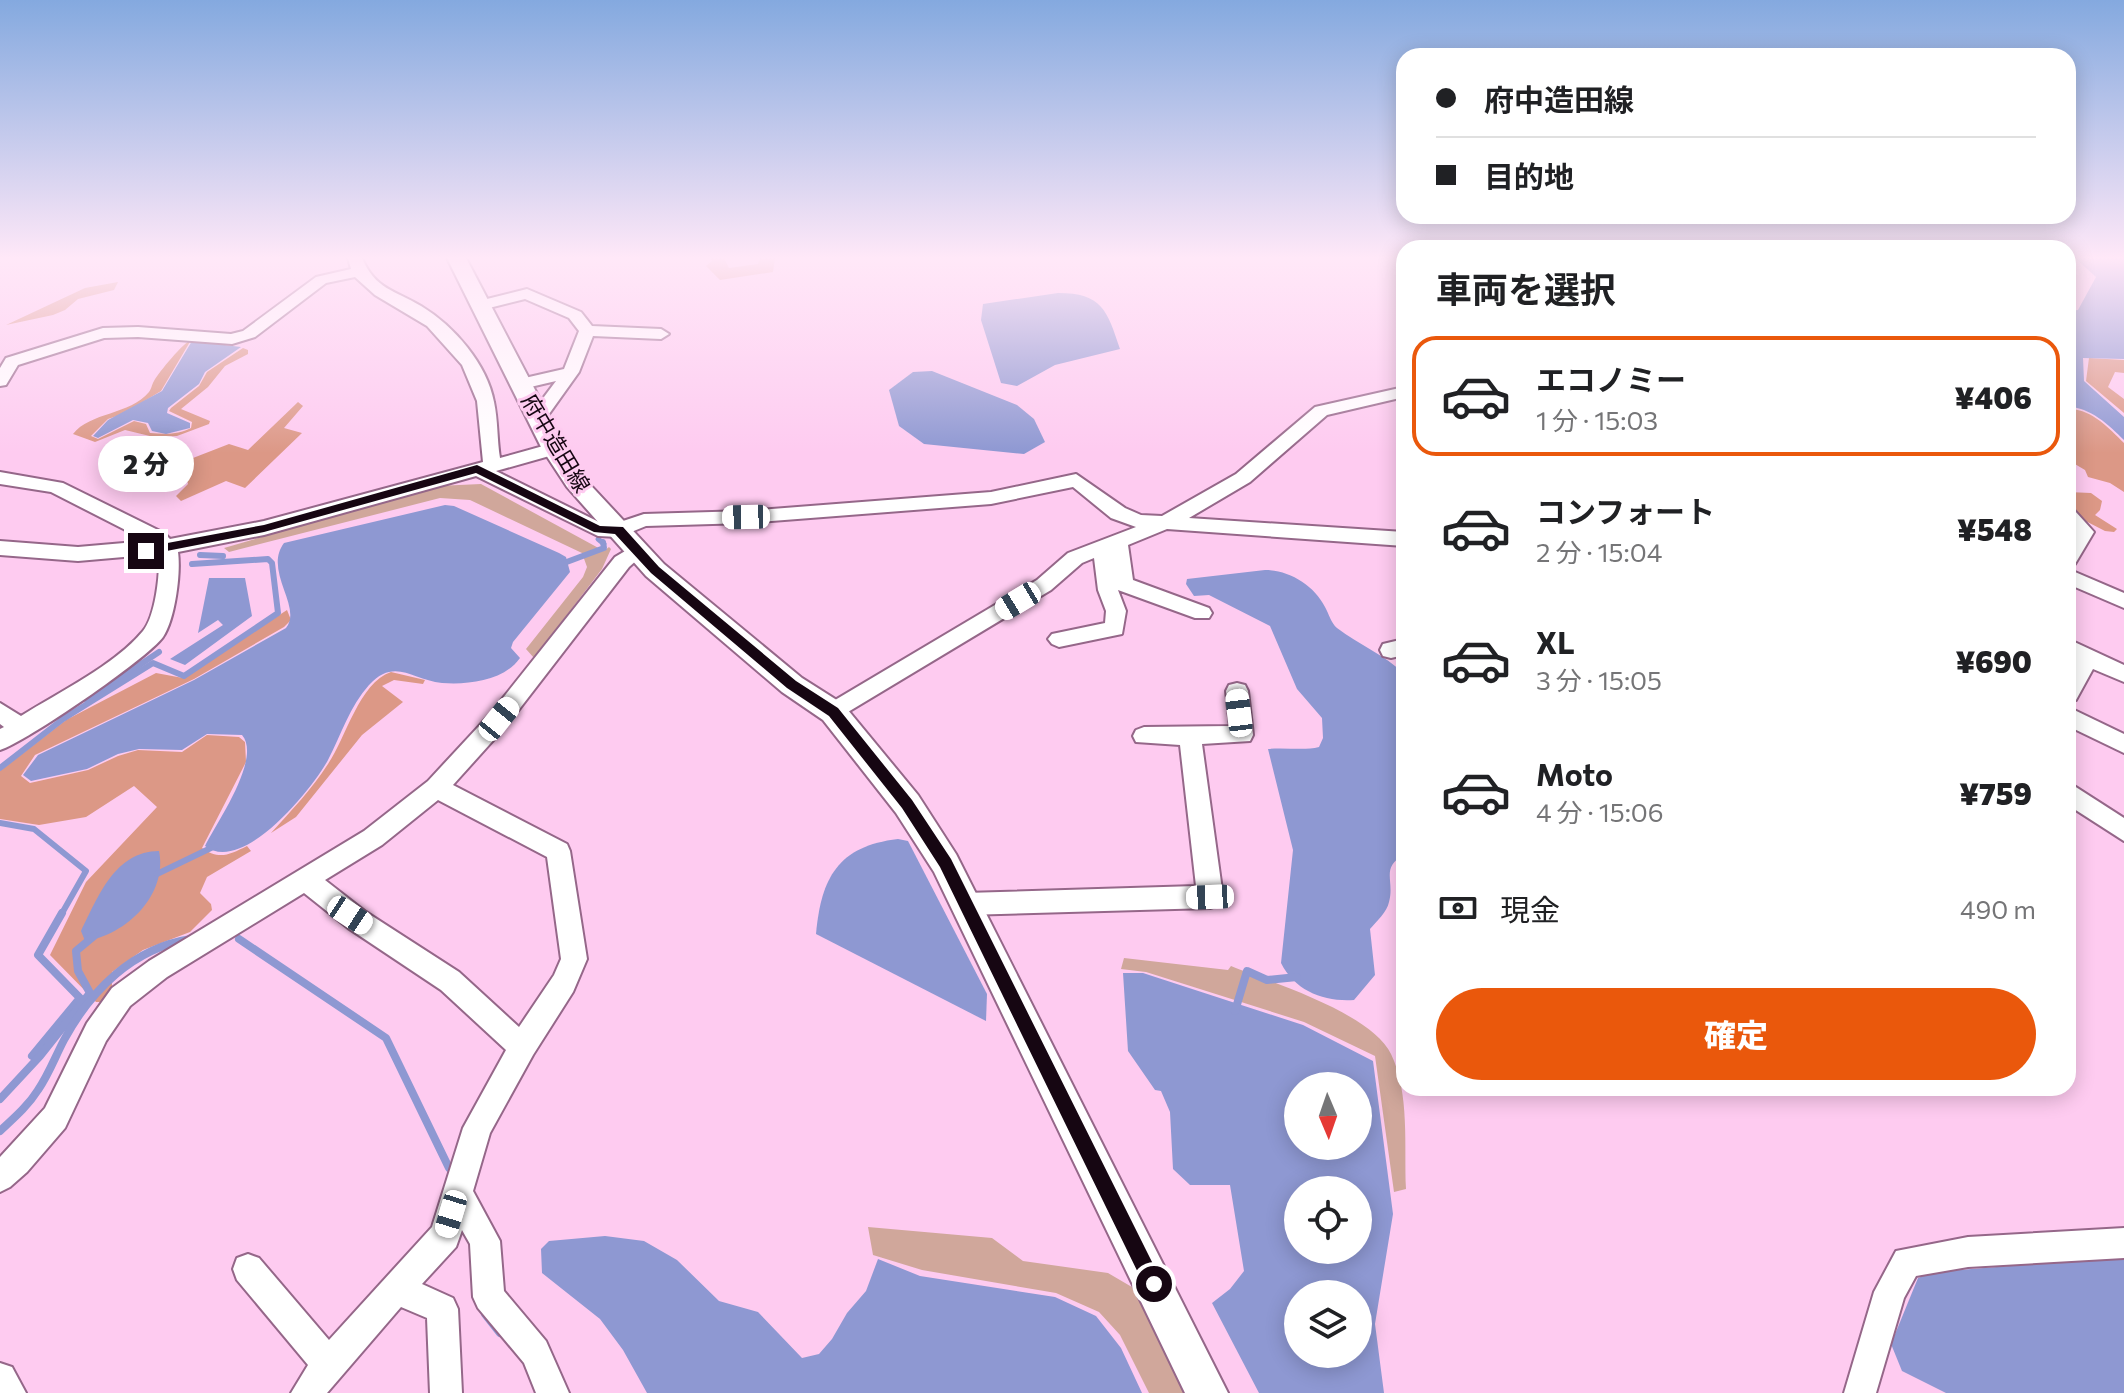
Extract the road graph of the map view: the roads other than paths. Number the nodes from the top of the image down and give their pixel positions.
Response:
1 (264, 323) edge
2 (433, 323) edge
3 (490, 323) edge
4 (581, 323) edge
5 (587, 331) junction
6 (661, 334) dead end
7 (571, 372) junction
8 (0, 381) edge
9 (522, 384) junction
10 (1396, 394) edge
11 (538, 417) junction
12 (554, 449) junction
13 (484, 467) junction
14 (0, 478) edge
15 (1167, 522) junction
16 (2076, 524) edge
17 (1396, 538) edge
18 (628, 541) junction
19 (1111, 546) junction
20 (2076, 546) edge
21 (0, 548) edge
22 (167, 548) junction
23 (2076, 580) edge
24 (2124, 601) edge
25 (1202, 613) dead end
26 (1059, 639) dead end
27 (2076, 651) edge
28 (2089, 657) junction
29 (2124, 674) edge
30 (2076, 680) edge
31 (1237, 691) dead end
32 (0, 712) edge
33 (833, 712) junction
34 (2076, 720) edge
35 (21, 728) junction
36 (1144, 736) dead end
37 (1190, 736) junction
38 (0, 741) edge
39 (2124, 744) edge
40 (436, 788) junction
41 (2076, 798) edge
42 (2124, 831) edge
43 (305, 878) junction
44 (965, 904) junction
45 (523, 1046) junction
46 (0, 1177) edge
47 (458, 1193) junction
48 (2124, 1243) edge
49 (248, 1269) dead end
50 (398, 1290) junction
51 (0, 1379) edge
52 (314, 1385) edge
53 (10, 1393) edge
54 (446, 1393) edge
55 (553, 1393) edge
56 (1207, 1393) edge
57 (1860, 1393) edge

1 - 8 street
2 - 13 street
3 - 9 main road, 府中造田線
4 - 5 street
5 - 6 street
5 - 7 street
7 - 9 street
7 - 11 street
9 - 11 main road, 府中造田線
10 - 15 street
11 - 12 main road, 府中造田線
12 - 13 street
12 - 18 main road, 府中造田線
13 - 18 street
13 - 22 street
14 - 22 street
15 - 17 street
15 - 18 street
15 - 19 street
16 - 20 street
18 - 33 main road, 府中造田線
18 - 40 street
19 - 25 street
19 - 26 street
19 - 33 street
21 - 22 street
22 - 35 street
23 - 24 street
27 - 28 street
28 - 29 street
28 - 30 street
31 - 37 street
32 - 35 street
33 - 44 main road, 府中造田線
34 - 39 street
35 - 38 street
36 - 37 street
37 - 44 street
40 - 43 street
40 - 45 street
41 - 42 street
43 - 45 street
43 - 46 street
44 - 56 main road, 府中造田線
45 - 47 street
47 - 50 street
47 - 55 street
48 - 57 street
49 - 52 street
50 - 52 street
50 - 54 street
51 - 53 street

